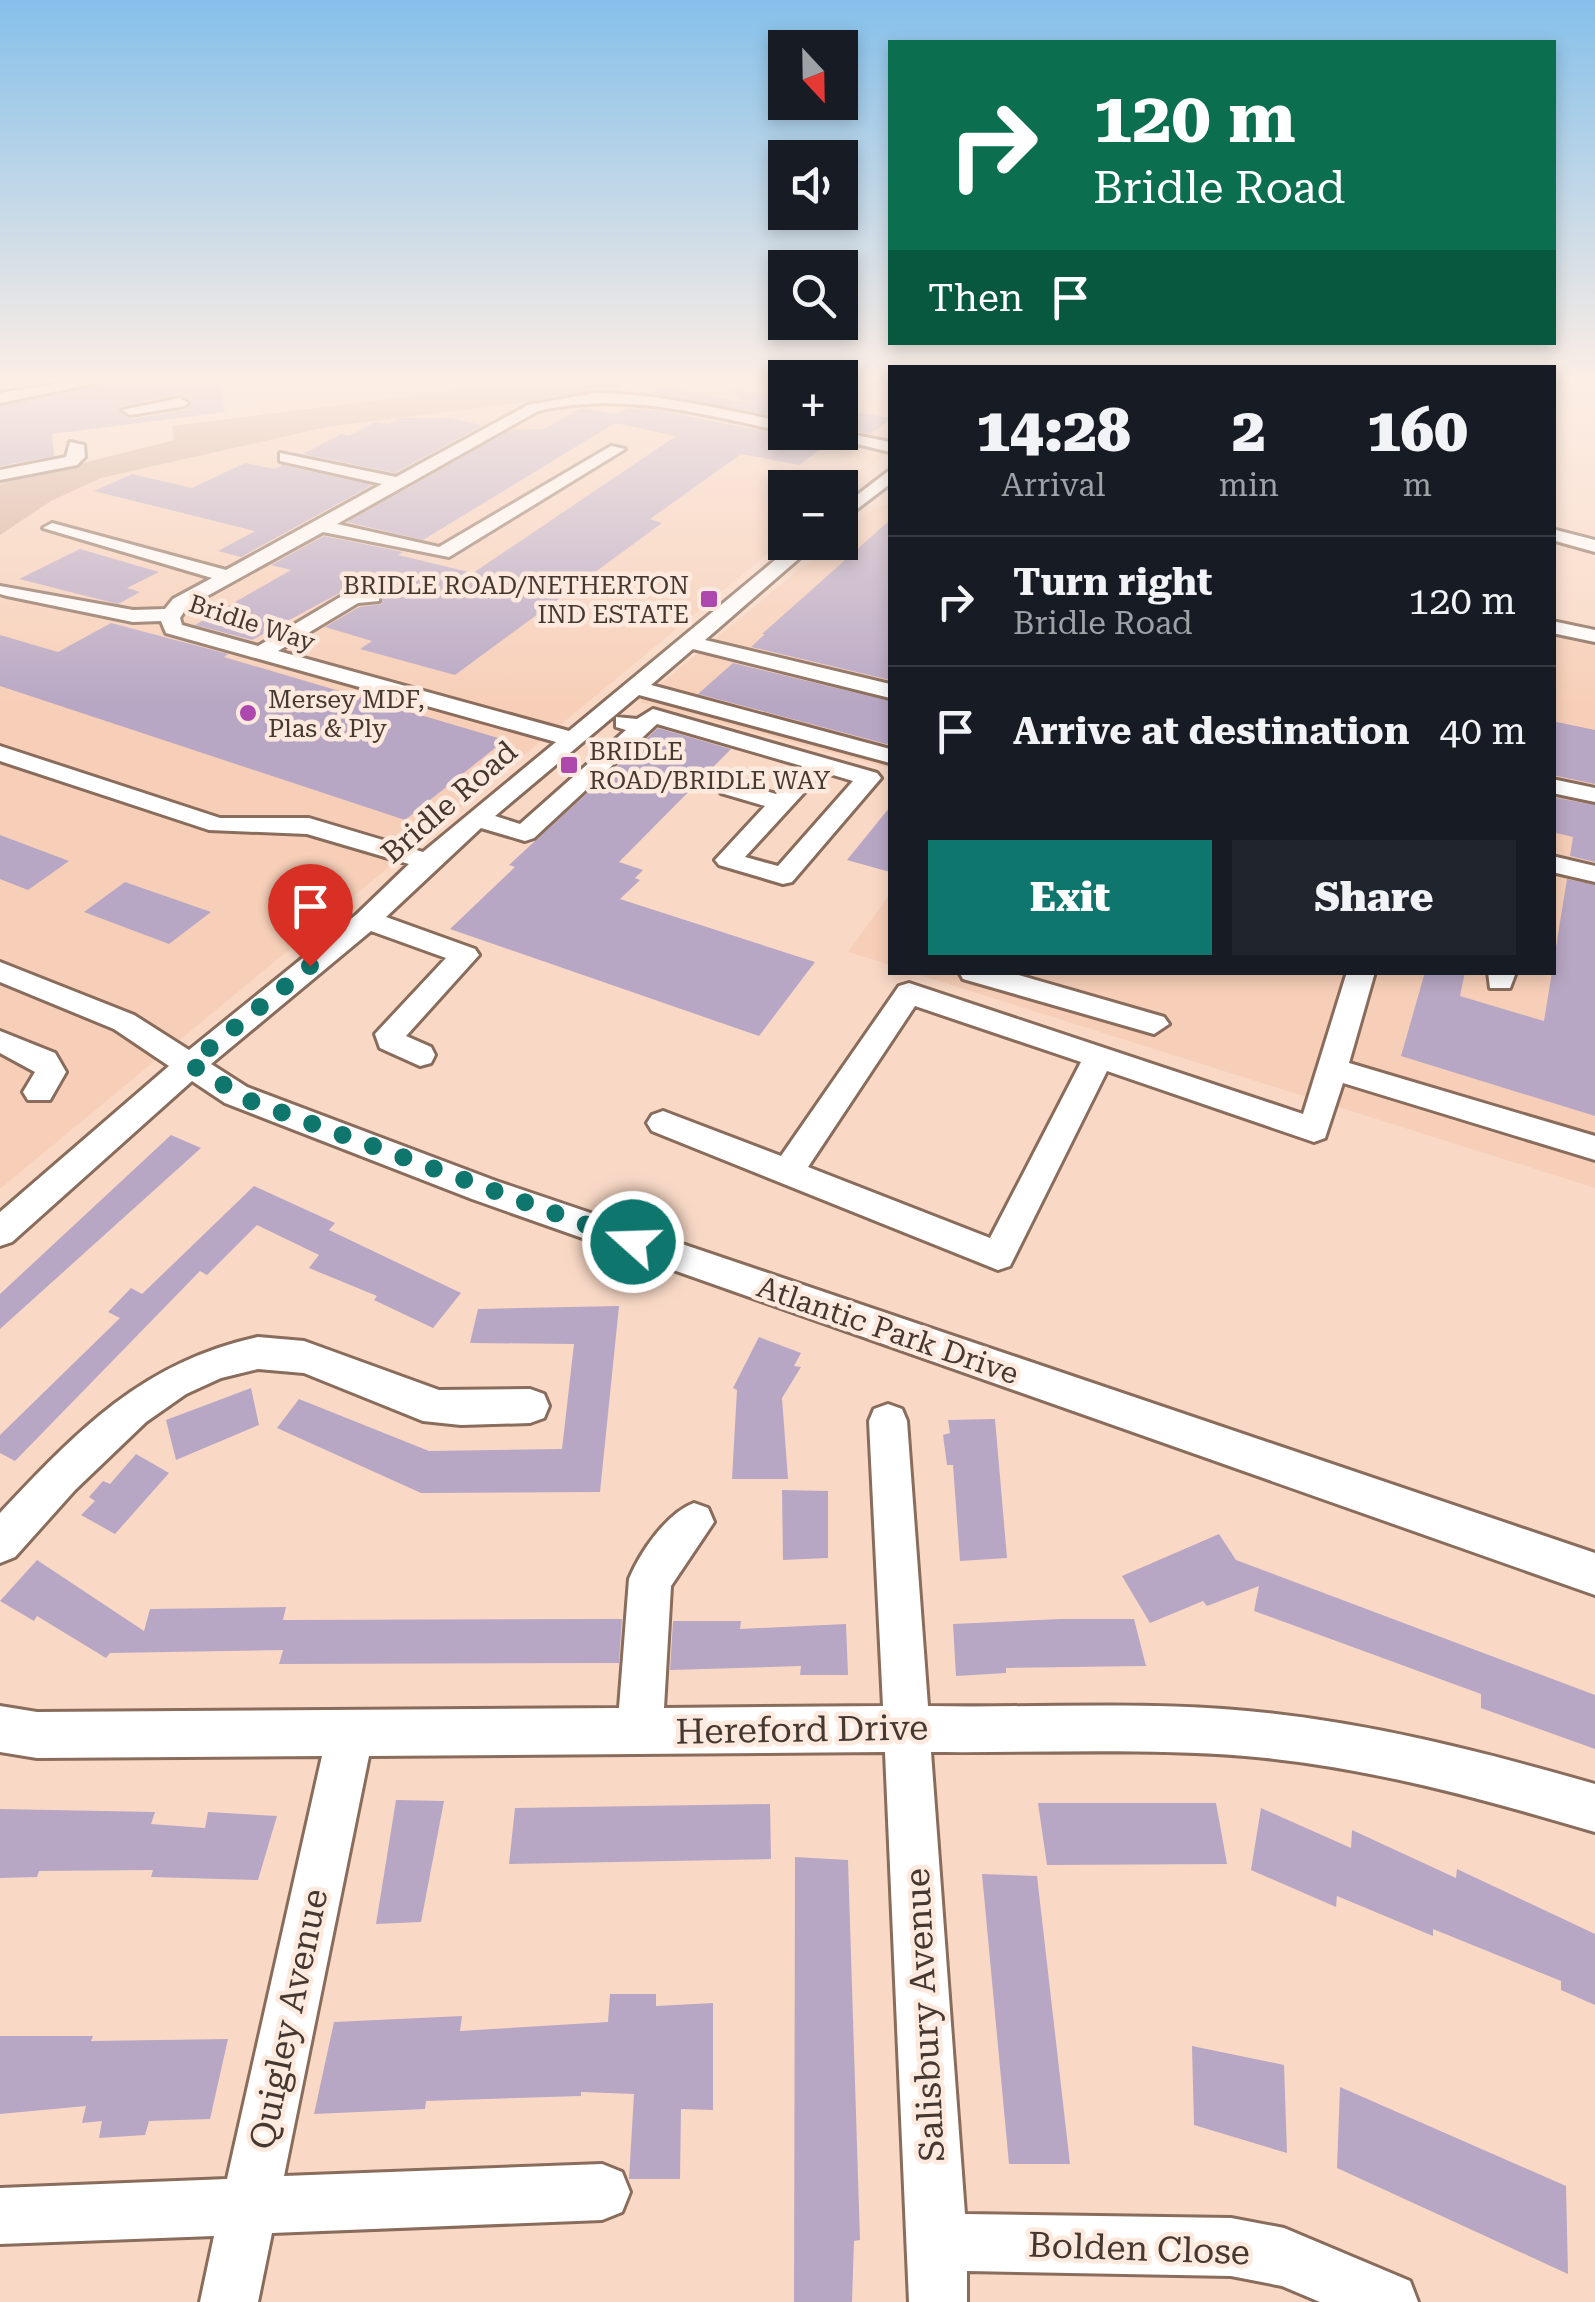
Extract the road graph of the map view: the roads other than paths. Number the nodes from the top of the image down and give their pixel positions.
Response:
1 (388, 489) edge
2 (548, 489) edge
3 (322, 526) junction
4 (52, 528) dead end
5 (1556, 535) edge
6 (1595, 546) edge
7 (787, 560) edge
8 (228, 576) junction
9 (7, 590) dead end
10 (372, 597) dead end
11 (172, 614) junction
12 (1556, 628) edge
13 (1595, 636) edge
14 (689, 642) junction
15 (261, 653) junction
16 (634, 687) junction
17 (888, 691) edge
18 (600, 715) junction
19 (642, 726) junction
20 (572, 739) junction
21 (0, 753) edge
22 (888, 755) edge
23 (818, 763) junction
24 (1556, 787) edge
25 (730, 788) dead end
26 (1595, 796) edge
27 (781, 803) junction
28 (478, 818) junction
29 (427, 861) junction
30 (1556, 865) edge
31 (1595, 874) edge
32 (366, 920) junction
33 (0, 971) edge
34 (983, 975) edge
35 (1360, 975) edge
36 (1154, 1024) dead end
37 (0, 1041) edge
38 (420, 1055) dead end
39 (1098, 1058) junction
40 (190, 1064) junction
41 (1330, 1077) junction
42 (40, 1092) dead end
43 (663, 1123) dead end
44 (1595, 1148) edge
45 (787, 1173) junction
46 (0, 1232) edge
47 (530, 1406) dead end
48 (888, 1421) dead end
49 (694, 1522) dead end
50 (0, 1543) edge
51 (1595, 1574) edge
52 (0, 1729) edge
53 (908, 1729) junction
54 (640, 1732) junction
55 (350, 1736) junction
56 (1595, 1808) edge
57 (602, 2192) dead end
58 (248, 2208) junction
59 (0, 2216) edge
60 (938, 2242) junction
61 (229, 2302) edge
62 (938, 2302) edge
63 (1389, 2302) edge

1 - 3 street, Bridle Way
2 - 3 street
3 - 8 street, Bridle Way
4 - 8 street
5 - 6 street
7 - 14 street, Bridle Road
8 - 11 street, Bridle Way
9 - 11 street
10 - 15 street
11 - 15 street, Bridle Way
12 - 13 street
14 - 16 street, Bridle Road
14 - 17 street
15 - 20 street, Bridle Way
16 - 18 street, Bridle Road
16 - 22 street
18 - 19 street
18 - 20 street, Bridle Road
19 - 23 street
19 - 28 street
20 - 28 street, Bridle Road
21 - 29 street
23 - 27 street
23 - 27 street
24 - 26 street
25 - 27 street
28 - 29 street, Bridle Road
29 - 32 street, Bridle Road
30 - 31 street
32 - 38 street
32 - 40 street, Bridle Road
33 - 40 street, Atlantic Park Drive
34 - 36 street
35 - 41 street
37 - 42 street
39 - 41 street
39 - 45 street
39 - 45 street
40 - 46 street, Bridle Road
40 - 51 street, Atlantic Park Drive
41 - 44 street
43 - 45 street
47 - 50 street
48 - 53 street, Salisbury Avenue
49 - 54 street
52 - 55 street, Hereford Drive
53 - 54 street, Hereford Drive
53 - 56 street, Hereford Drive
53 - 60 street, Salisbury Avenue
54 - 55 street, Hereford Drive
55 - 58 street, Quigley Avenue
57 - 58 street
58 - 59 street
58 - 61 street, Quigley Avenue
60 - 62 street, Salisbury Avenue
60 - 63 street, Bolden Close

